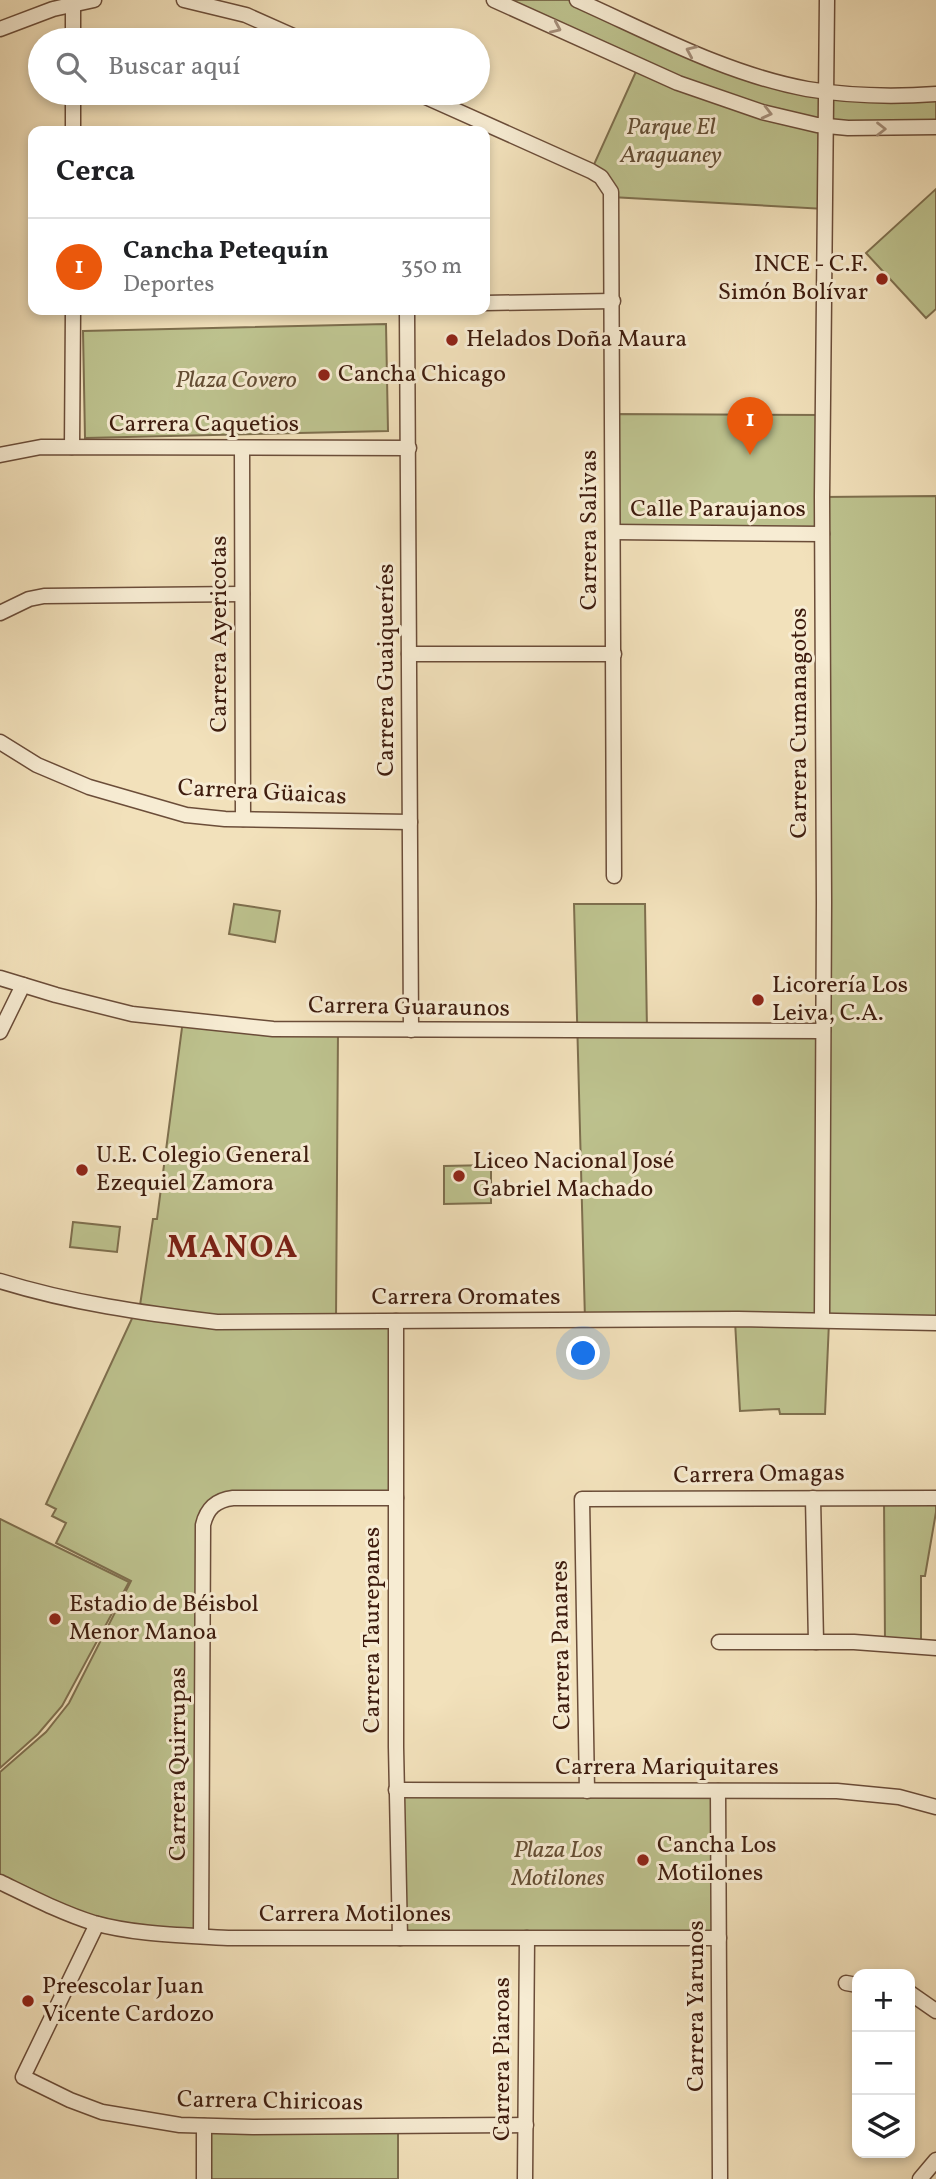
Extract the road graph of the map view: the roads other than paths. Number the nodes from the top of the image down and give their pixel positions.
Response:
1 (94, 0) edge
2 (184, 0) edge
3 (494, 0) edge
4 (576, 0) edge
5 (827, 0) edge
6 (73, 4) junction
7 (73, 28) edge
8 (275, 28) edge
9 (0, 29) edge
10 (826, 92) junction
11 (936, 94) edge
12 (73, 105) edge
13 (444, 105) edge
14 (826, 125) junction
15 (73, 126) edge
16 (936, 127) edge
17 (612, 301) junction
18 (490, 303) edge
19 (73, 315) edge
20 (407, 315) edge
21 (72, 447) junction
22 (242, 448) junction
23 (408, 448) junction
24 (0, 455) edge
25 (613, 532) junction
26 (822, 534) junction
27 (242, 594) junction
28 (0, 613) edge
29 (409, 654) junction
30 (614, 654) junction
31 (0, 742) edge
32 (243, 819) junction
33 (410, 822) junction
34 (614, 876) dead end
35 (1, 980) edge
36 (23, 985) junction
37 (411, 1030) junction
38 (823, 1031) junction
39 (0, 1032) edge
40 (0, 1281) edge
41 (821, 1320) junction
42 (396, 1321) junction
43 (936, 1323) edge
44 (396, 1498) junction
45 (813, 1498) junction
46 (936, 1498) edge
47 (582, 1499) joint
48 (719, 1642) dead end
49 (816, 1642) junction
50 (936, 1648) edge
51 (396, 1790) junction
52 (587, 1790) junction
53 (718, 1790) junction
54 (936, 1807) edge
55 (0, 1882) edge
56 (97, 1924) junction
57 (201, 1936) junction
58 (400, 1938) junction
59 (527, 1938) junction
60 (719, 1938) junction
61 (915, 1996) edge
62 (936, 2011) edge
63 (526, 2125) junction
64 (204, 2126) junction
65 (936, 2160) edge
66 (204, 2179) edge
67 (525, 2179) edge
68 (720, 2179) edge
69 (920, 2179) edge

1 - 6 street
2 - 8 street
3 -> 14 street
10 -> 4 street
5 - 10 street, Carrera Cumanagotos
6 - 7 street
6 - 9 street
10 - 11 street
10 - 14 street, Carrera Cumanagotos
12 - 15 street
13 - 17 street, Carrera Salivas
14 -> 16 street
14 - 26 street, Carrera Cumanagotos
17 - 18 street
17 - 25 street, Carrera Salivas
19 - 21 street
20 - 23 street, Carrera Guaiqueríes
21 - 22 street, Carrera Caquetios
21 - 24 street, Carrera Caquetios
22 - 23 street, Carrera Caquetios
22 - 27 street, Carrera Ayericotas
23 - 29 street, Carrera Guaiqueríes
25 - 26 street, Calle Paraujanos
25 - 30 street, Carrera Salivas
26 - 38 street, Carrera Cumanagotos
27 - 28 street
27 - 32 street, Carrera Ayericotas
29 - 30 street
29 - 33 street, Carrera Guaiqueríes
30 - 34 street, Carrera Salivas
31 - 32 street, Carrera Güaicas
32 - 33 street, Carrera Güaicas
33 - 37 street, Carrera Guaiqueríes
35 - 36 street, Carrera Guaraunos
36 - 37 street, Carrera Guaraunos
36 - 39 street
37 - 38 street, Carrera Guaraunos
38 - 41 street, Carrera Cumanagotos
40 - 42 street, Carrera Oromates
41 - 42 street, Carrera Oromates
41 - 43 street, Carrera Oromates
42 - 44 street, Carrera Taurepanes
44 - 51 street, Carrera Taurepanes
44 - 57 street, Carrera Quirrupas
45 - 46 street, Carrera Omagas
45 - 47 street, Carrera Omagas
45 - 49 street
47 - 52 street, Carrera Panares
48 - 49 street
49 - 50 street
51 - 52 street, Carrera Mariquitares
51 - 58 street, Carrera Taurepanes
52 - 53 street, Carrera Mariquitares
53 - 54 street, Carrera Mariquitares
53 - 60 street, Carrera Yarunos
55 - 56 street, Carrera Motilones
56 - 57 street, Carrera Motilones
56 - 64 street, Carrera Chiricoas
57 - 58 street, Carrera Motilones
58 - 59 street, Carrera Motilones
59 - 60 street, Carrera Motilones
59 - 63 street, Carrera Piaroas
60 - 68 street, Carrera Yarunos
61 - 62 street
63 - 64 street, Carrera Chiricoas
63 - 67 street, Carrera Piaroas
64 - 66 street
65 - 69 street

